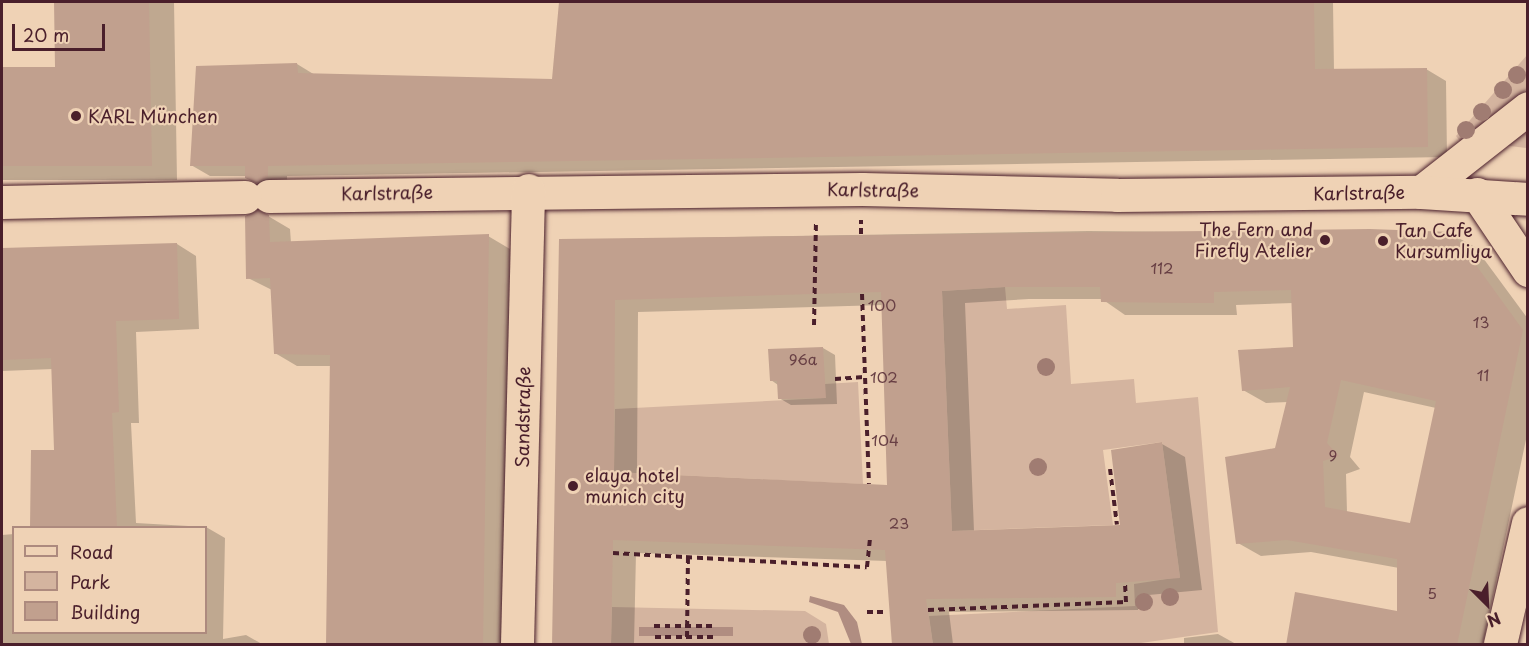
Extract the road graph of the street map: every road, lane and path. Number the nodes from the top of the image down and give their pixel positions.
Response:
1 (1527, 108) edge
2 (816, 189) junction
3 (528, 190) junction
4 (1421, 192) junction
5 (1477, 194) junction
6 (1527, 199) edge
7 (2, 202) edge
8 (1527, 270) edge
9 (862, 294) dead end
10 (814, 325) dead end
11 (864, 377) junction
12 (835, 379) dead end
13 (1110, 469) dead end
14 (869, 484) dead end
15 (1527, 523) edge
16 (1117, 525) dead end
17 (870, 539) dead end
18 (613, 553) dead end
19 (688, 557) junction
20 (1125, 584) dead end
21 (928, 610) dead end
22 (867, 612) dead end
23 (888, 612) dead end
24 (654, 626) dead end
25 (687, 626) junction
26 (717, 626) dead end
27 (655, 637) dead end
28 (687, 637) junction
29 (718, 637) dead end
30 (517, 645) edge
31 (1500, 645) edge

1 - 4 street
2 - 3 street, Karlstraße
2 - 4 street, Karlstraße
2 - 10 path
3 - 7 street, Karlstraße
3 - 30 street, Sandstraße
4 - 5 street, Karlstraße
5 - 6 street, Karlstraße
5 - 8 street
9 - 11 path
11 - 12 path
11 - 14 path
13 - 16 path
15 - 31 street
17 - 19 path
18 - 19 path
19 - 25 path
20 - 21 path
22 - 23 path
24 - 25 path
25 - 26 path
25 - 28 path
27 - 28 path
28 - 29 path

